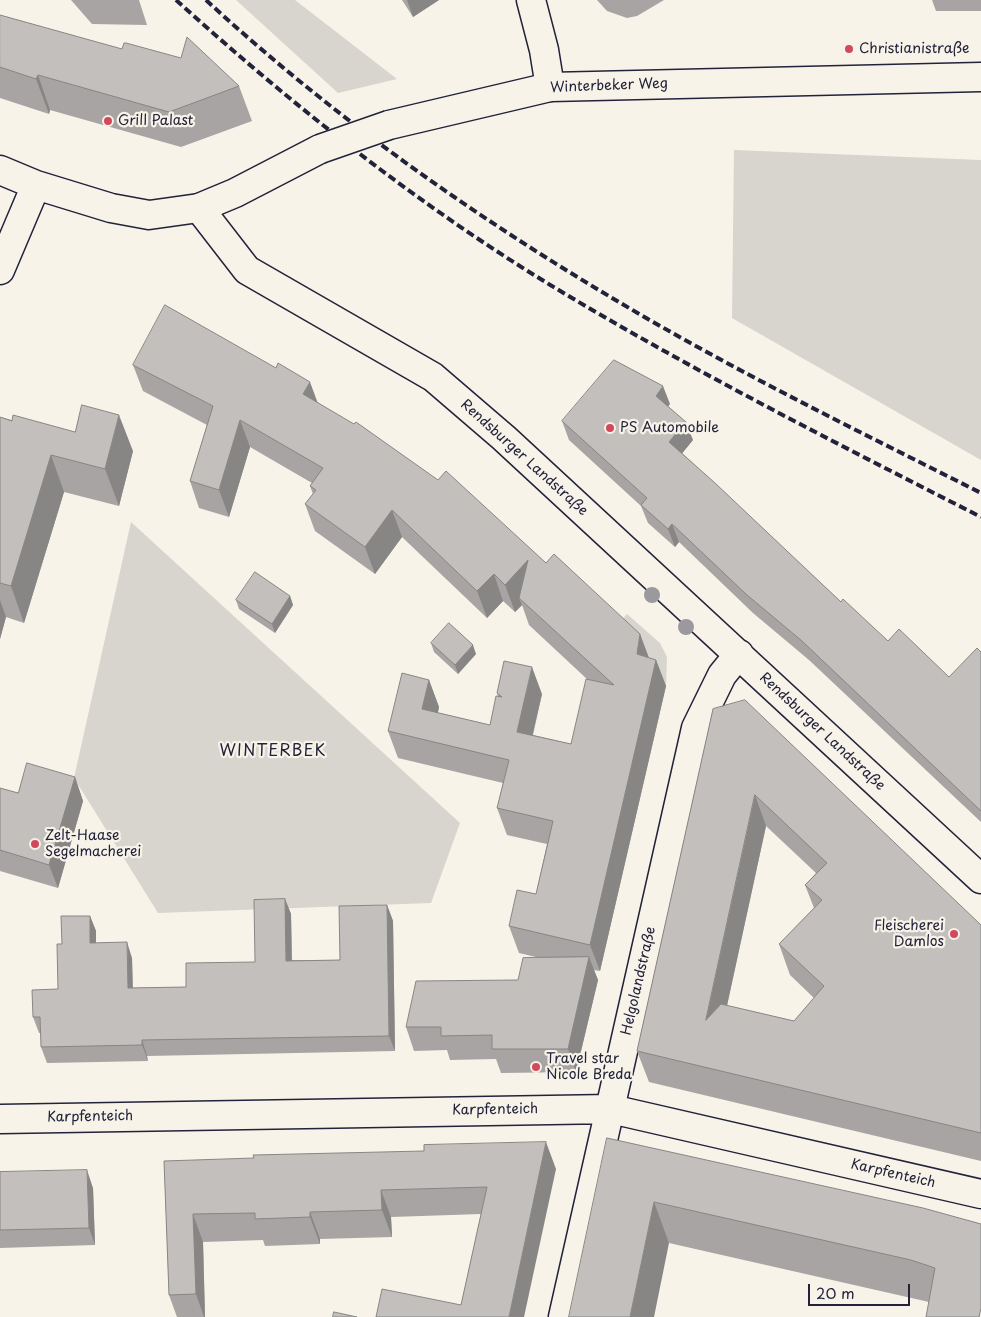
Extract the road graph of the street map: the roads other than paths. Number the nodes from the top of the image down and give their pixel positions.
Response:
1 (531, 0) edge
2 (981, 77) edge
3 (550, 87) junction
4 (0, 170) edge
5 (36, 185) junction
6 (199, 208) junction
7 (0, 270) edge
8 (739, 654) junction
9 (981, 879) edge
10 (610, 1109) junction
11 (0, 1118) edge
12 (981, 1194) edge
13 (563, 1317) edge

1 - 3 street
2 - 3 street, Winterbeker Weg
3 - 6 street, Winterbeker Weg, bridge
4 - 5 street
5 - 6 street
5 - 7 street
6 - 8 street, Rendsburger Landstraße
8 - 9 street, Rendsburger Landstraße
8 - 10 street, Helgolandstraße
10 - 11 street, Karpfenteich
10 - 12 street, Karpfenteich
10 - 13 street, Helgolandstraße

